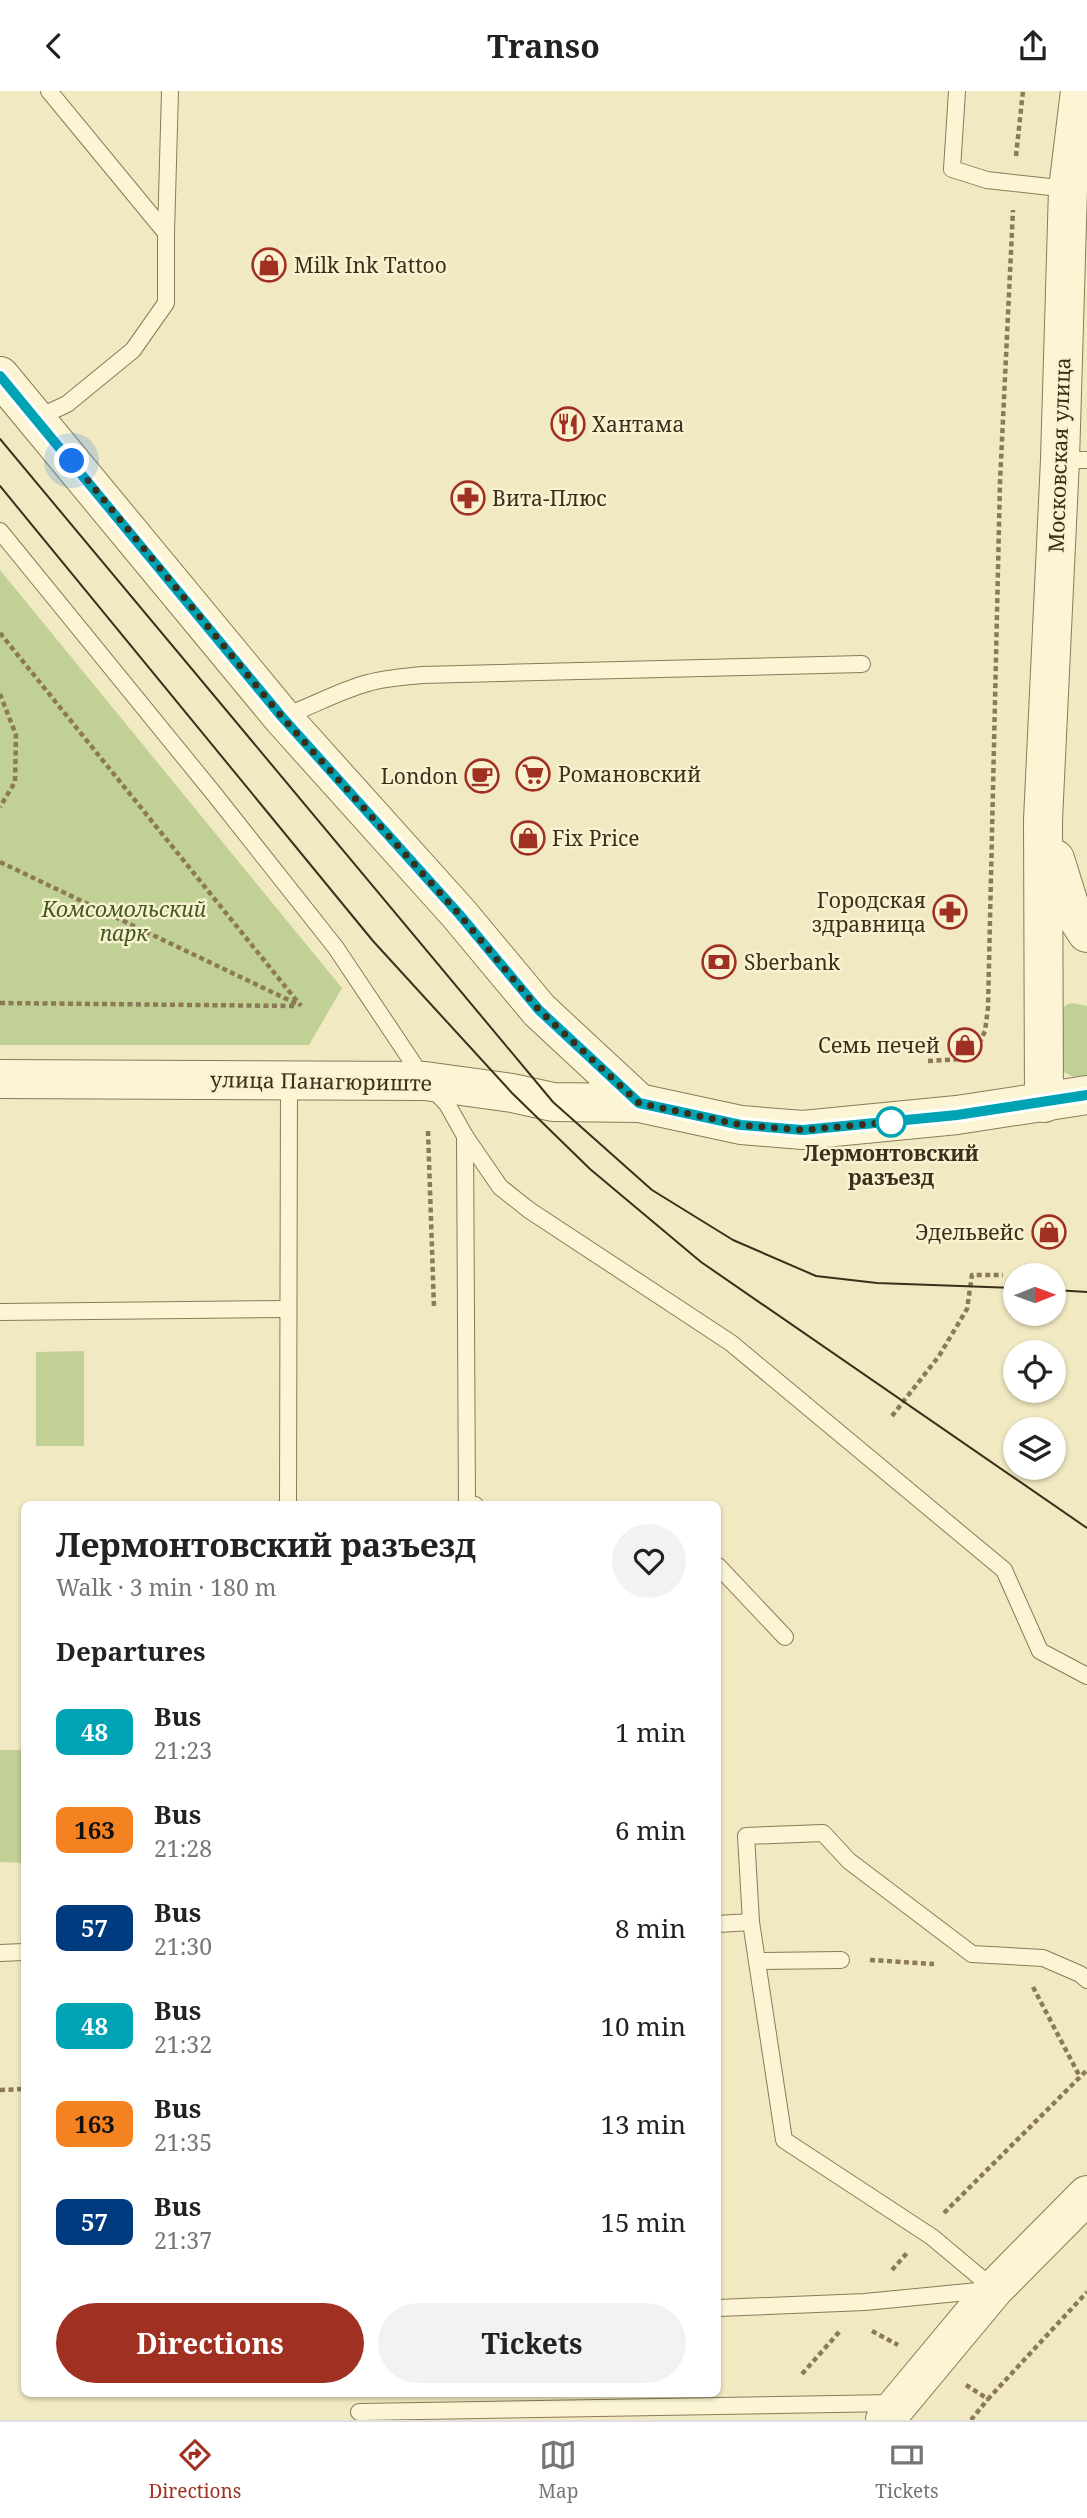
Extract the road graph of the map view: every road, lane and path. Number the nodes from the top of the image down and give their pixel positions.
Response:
1 (49, 91) edge
2 (170, 91) edge
3 (957, 91) edge
4 (1023, 91) edge
5 (1080, 91) edge
6 (1014, 183) junction
7 (1068, 189) junction
8 (166, 233) junction
9 (0, 376) edge
10 (37, 418) junction
11 (1074, 460) edge
12 (0, 531) edge
13 (0, 633) edge
14 (862, 664) dead end
15 (0, 694) edge
16 (282, 717) junction
17 (0, 807) edge
18 (1043, 820) junction
19 (0, 862) edge
20 (1087, 933) edge
21 (0, 1003) edge
22 (301, 1006) junction
23 (928, 1061) dead end
24 (0, 1079) edge
25 (289, 1080) junction
26 (425, 1081) junction
27 (1087, 1095) edge
28 (639, 1103) junction
29 (1044, 1103) junction
30 (465, 1136) junction
31 (1003, 1275) dead end
32 (287, 1309) junction
33 (0, 1312) edge
34 (892, 1416) dead end
35 (288, 1501) edge
36 (467, 1501) edge
37 (721, 1569) edge
38 (785, 1637) dead end
39 (1087, 1677) edge
40 (751, 1922) junction
41 (721, 1924) edge
42 (21, 1952) edge
43 (0, 1953) edge
44 (841, 1959) joint
45 (757, 1962) junction
46 (936, 1964) dead end
47 (1028, 1980) dead end
48 (1087, 1980) edge
49 (1087, 2070) edge
50 (1080, 2077) junction
51 (21, 2089) edge
52 (0, 2090) edge
53 (1087, 2195) edge
54 (925, 2232) junction
55 (994, 2290) junction
56 (865, 2302) junction
57 (721, 2308) edge
58 (988, 2399) dead end
59 (892, 2411) edge
60 (359, 2412) dead end
61 (971, 2420) edge

1 - 8 lane
2 - 8 lane
3 - 6 lane
4 - 6 path
5 - 7 street, Московская улица
6 - 7 lane
6 - 23 path
7 - 11 street, Московская улица
8 - 10 lane
9 - 10 street
10 - 16 street
11 - 18 street, Московская улица
12 - 26 lane
13 - 22 path
14 - 16 lane
15 - 17 path
16 - 28 street
18 - 20 street, Московская улица
18 - 29 street, Московская улица
19 - 22 path
21 - 22 path
24 - 25 street, улица Панагюриште
25 - 26 street, улица Панагюриште
25 - 32 lane
26 - 28 street, улица Панагюриште
26 - 30 lane
27 - 29 street, улица Панагюриште
28 - 29 street, улица Панагюриште
30 - 36 lane
30 - 39 lane
31 - 34 path
32 - 33 lane
32 - 35 lane
37 - 38 lane
40 - 41 lane
40 - 45 lane
40 - 48 lane
42 - 43 lane
44 - 45 lane
44 - 46 path
45 - 54 lane
47 - 50 path
49 - 50 path
50 - 54 path
51 - 52 path
53 - 55 street
54 - 55 lane
54 - 56 path
55 - 56 lane
55 - 59 street
56 - 57 lane
58 - 61 path
59 - 60 lane

